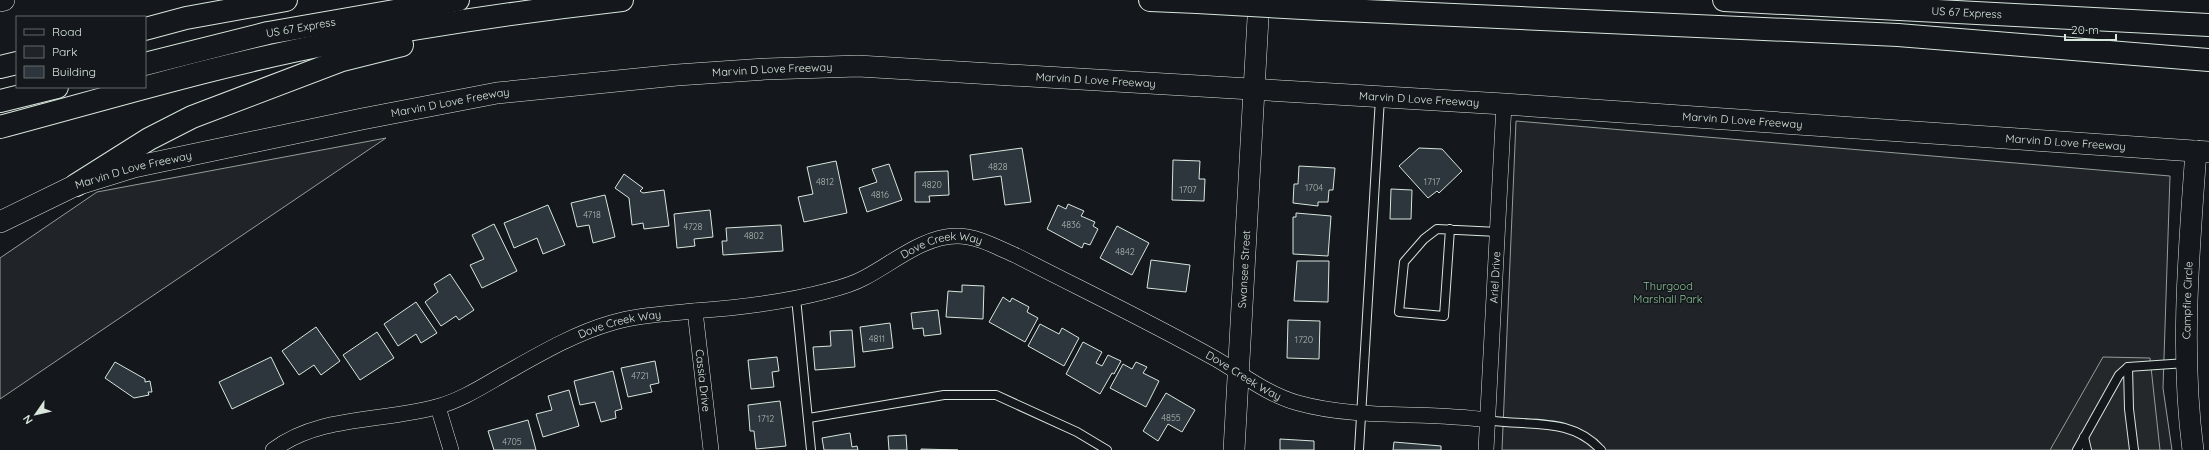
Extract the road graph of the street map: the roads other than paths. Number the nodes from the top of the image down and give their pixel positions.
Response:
1 (4, 0) edge
2 (286, 0) edge
3 (458, 0) edge
4 (622, 0) edge
5 (1150, 0) edge
6 (1259, 0) edge
7 (1724, 0) edge
8 (0, 1) edge
9 (547, 8) junction
10 (2209, 25) edge
11 (146, 29) edge
12 (2209, 60) edge
13 (16, 63) edge
14 (146, 64) edge
15 (0, 67) edge
16 (53, 88) edge
17 (1254, 90) junction
18 (1380, 97) junction
19 (0, 101) edge
20 (1504, 104) junction
21 (0, 127) edge
22 (2203, 151) edge
23 (76, 185) junction
24 (0, 222) edge
25 (1450, 229) junction
26 (1498, 232) junction
27 (796, 298) junction
28 (695, 311) junction
29 (2186, 363) junction
30 (2128, 367) junction
31 (1239, 373) junction
32 (438, 407) junction
33 (1361, 413) junction
34 (809, 418) junction
35 (1487, 420) junction
36 (2084, 436) junction
37 (273, 450) edge
38 (451, 450) edge
39 (711, 450) edge
40 (811, 450) edge
41 (1107, 450) edge
42 (1234, 450) edge
43 (1359, 450) edge
44 (1486, 450) edge
45 (1600, 450) edge
46 (2077, 450) edge
47 (2087, 450) edge
48 (2134, 450) edge
49 (2193, 450) edge

1 - 8 main road
2 - 11 highway
3 - 14 highway, US 67 Express
4 - 9 highway
5 - 12 highway, bridge
6 - 17 main road, Swansee Street
7 - 10 highway, US 67 Express
9 - 21 highway
9 - 23 highway
13 - 15 highway
16 - 19 highway
17 - 18 main road, Marvin D Love Freeway
17 - 23 main road, Marvin D Love Freeway
17 - 31 main road, Swansee Street
18 - 20 main road, Marvin D Love Freeway
18 - 33 lane
20 - 22 main road, Marvin D Love Freeway
20 - 26 street, Ariel Drive
22 - 29 main road, Campfire Circle
23 - 24 main road, Marvin D Love Freeway
25 - 25 lane
25 - 26 lane
26 - 35 street, Ariel Drive
27 - 28 street, Dove Creek Way
27 - 31 street, Dove Creek Way
27 - 34 lane
28 - 32 street, Dove Creek Way
28 - 39 street, Cassia Drive
29 - 30 lane
29 - 49 main road, Campfire Circle
30 - 36 lane
30 - 48 lane
31 - 33 street, Dove Creek Way
31 - 42 main road, Swansee Street
32 - 37 street, Dove Creek Way
32 - 38 street
33 - 35 street, Dove Creek Way
33 - 43 lane
34 - 40 lane
34 - 41 lane
35 - 44 street, Ariel Drive
35 - 45 lane, Dove Creek Way
36 - 46 lane
36 - 47 lane

